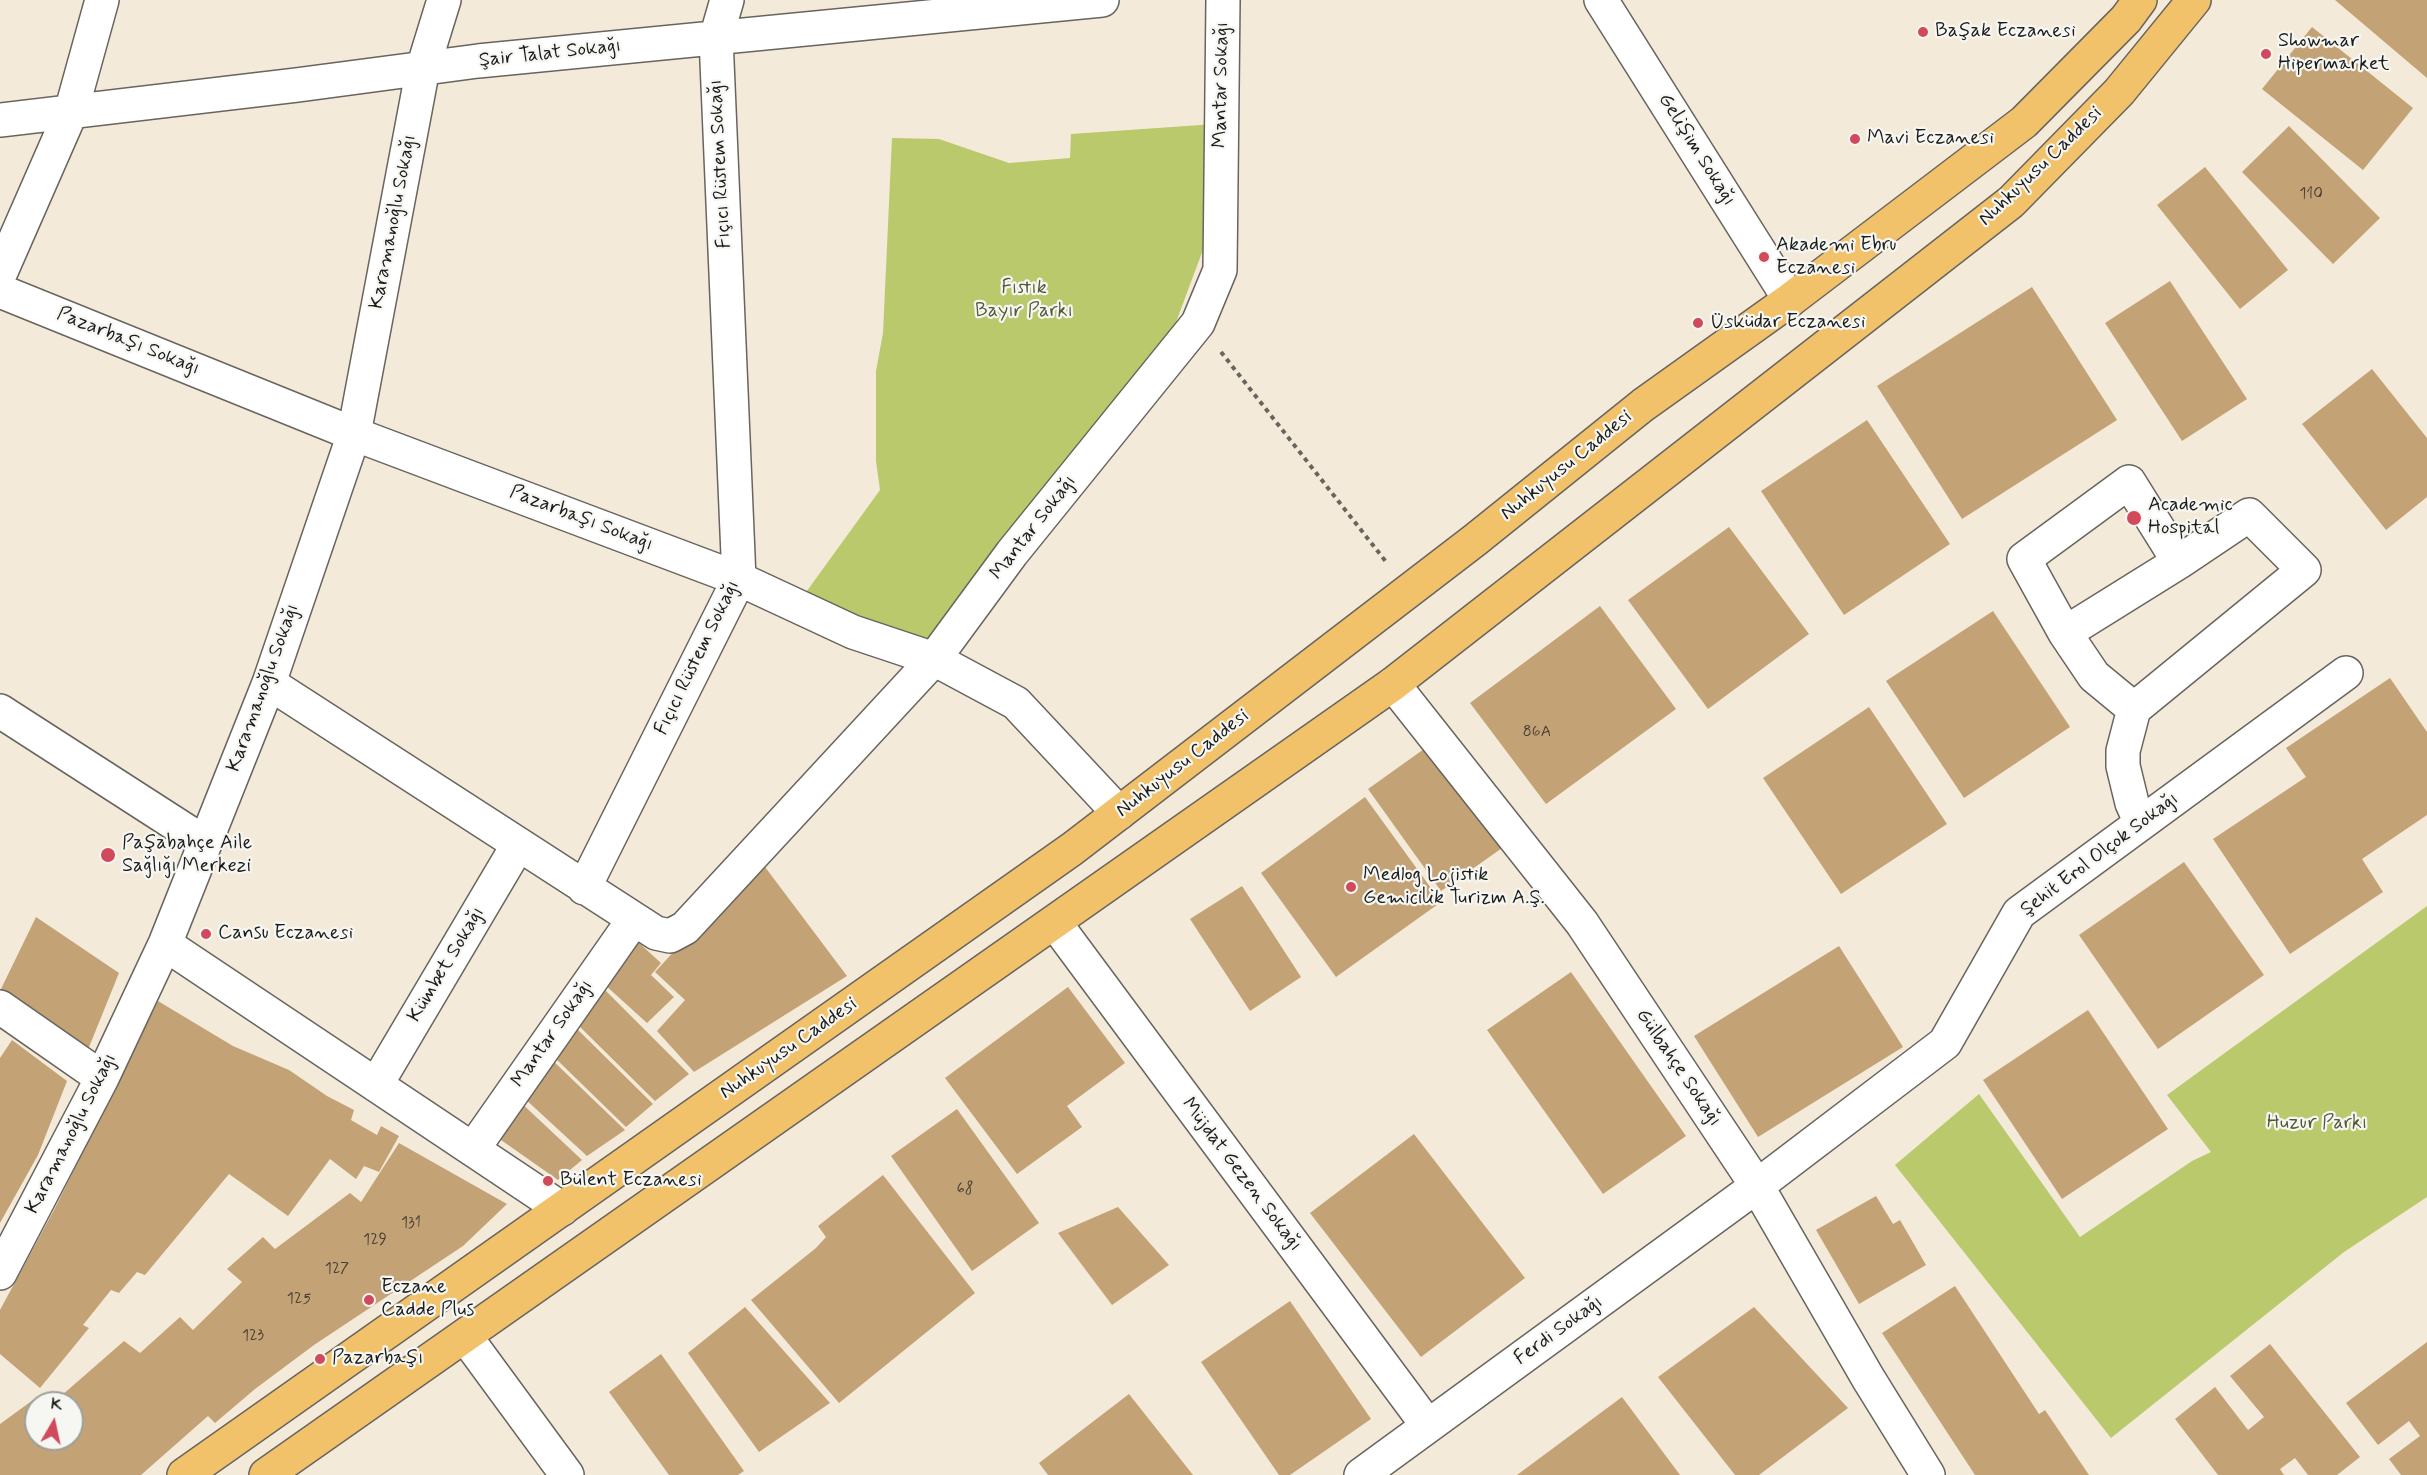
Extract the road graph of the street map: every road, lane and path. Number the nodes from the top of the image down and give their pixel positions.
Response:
1 (102, 0) edge
2 (444, 0) edge
3 (727, 0) edge
4 (1102, 0) edge
5 (1223, 0) edge
6 (1601, 0) edge
7 (2140, 0) edge
8 (2194, 0) edge
9 (716, 38) junction
10 (423, 68) junction
11 (71, 112) junction
12 (0, 120) edge
13 (0, 274) edge
14 (0, 291) edge
15 (1790, 300) junction
16 (1198, 323) junction
17 (354, 434) junction
18 (2179, 562) junction
19 (739, 579) junction
20 (1409, 590) junction
21 (2065, 633) junction
22 (934, 659) junction
23 (2346, 673) dead end
24 (269, 683) junction
25 (1393, 684) junction
26 (2134, 709) junction
27 (0, 711) edge
28 (1119, 813) junction
29 (2141, 823) junction
30 (205, 843) junction
31 (518, 845) junction
32 (584, 888) junction
33 (634, 920) junction
34 (1055, 923) junction
35 (165, 944) junction
36 (0, 1007) edge
37 (102, 1078) junction
38 (375, 1085) junction
39 (472, 1149) junction
40 (1757, 1186) junction
41 (562, 1209) junction
42 (0, 1274) edge
43 (465, 1336) junction
44 (1428, 1426) junction
45 (184, 1475) edge
46 (266, 1475) edge
47 (567, 1475) edge
48 (1361, 1475) edge
49 (1928, 1475) edge

1 - 11 street
2 - 10 street, Karamanoğlu Sokağı
3 - 9 street, Fıçıcı Rüstem Sokağı
4 - 9 street, Şair Talat Sokağı
5 - 16 street, Mantar Sokağı
6 - 15 street, Gelişim Sokağı
7 - 15 main road, Nuhkuyusu Caddesi
8 - 25 main road, Nuhkuyusu Caddesi
9 - 10 street, Şair Talat Sokağı
9 - 19 street, Fıçıcı Rüstem Sokağı
10 - 11 street, Şair Talat Sokağı
10 - 17 street, Karamanoğlu Sokağı
11 - 12 street, Şair Talat Sokağı
11 - 13 street
14 - 17 street, Pazarbaşı Sokağı
15 - 20 main road, Nuhkuyusu Caddesi
16 - 20 path
16 - 22 street, Mantar Sokağı
17 - 19 street, Pazarbaşı Sokağı
17 - 24 street, Karamanoğlu Sokağı
18 - 21 street
18 - 21 street
18 - 26 street
19 - 22 street, Pazarbaşı Sokağı
19 - 32 street, Fıçıcı Rüstem Sokağı
20 - 28 main road, Nuhkuyusu Caddesi
21 - 26 street
22 - 28 street, Pazarbaşı Sokağı
22 - 33 street, Mantar Sokağı
23 - 29 street, Şehit Erol Olçok Sokağı
24 - 30 street, Karamanoğlu Sokağı
24 - 31 street
25 - 34 main road, Nuhkuyusu Caddesi
25 - 40 street, Gülbahçe Sokağı
26 - 29 street
27 - 30 street
28 - 41 main road, Nuhkuyusu Caddesi
29 - 40 street, Şehit Erol Olçok Sokağı
30 - 35 street, Karamanoğlu Sokağı
31 - 32 street
31 - 38 street, Kümbet Sokağı
32 - 33 street, Mantar Sokağı
33 - 39 street, Mantar Sokağı
34 - 43 main road, Nuhkuyusu Caddesi
34 - 44 street, Müjdat Gezen Sokağı
35 - 37 street, Karamanoğlu Sokağı
35 - 38 street
36 - 37 street
37 - 42 street, Karamanoğlu Sokağı
38 - 39 street
39 - 41 street
40 - 44 street, Ferdi Sokağı
40 - 49 street, Gülbahçe Sokağı
41 - 45 main road, Nuhkuyusu Caddesi
43 - 46 main road, Nuhkuyusu Caddesi
43 - 47 street
44 - 48 street, Ferdi Sokağı

